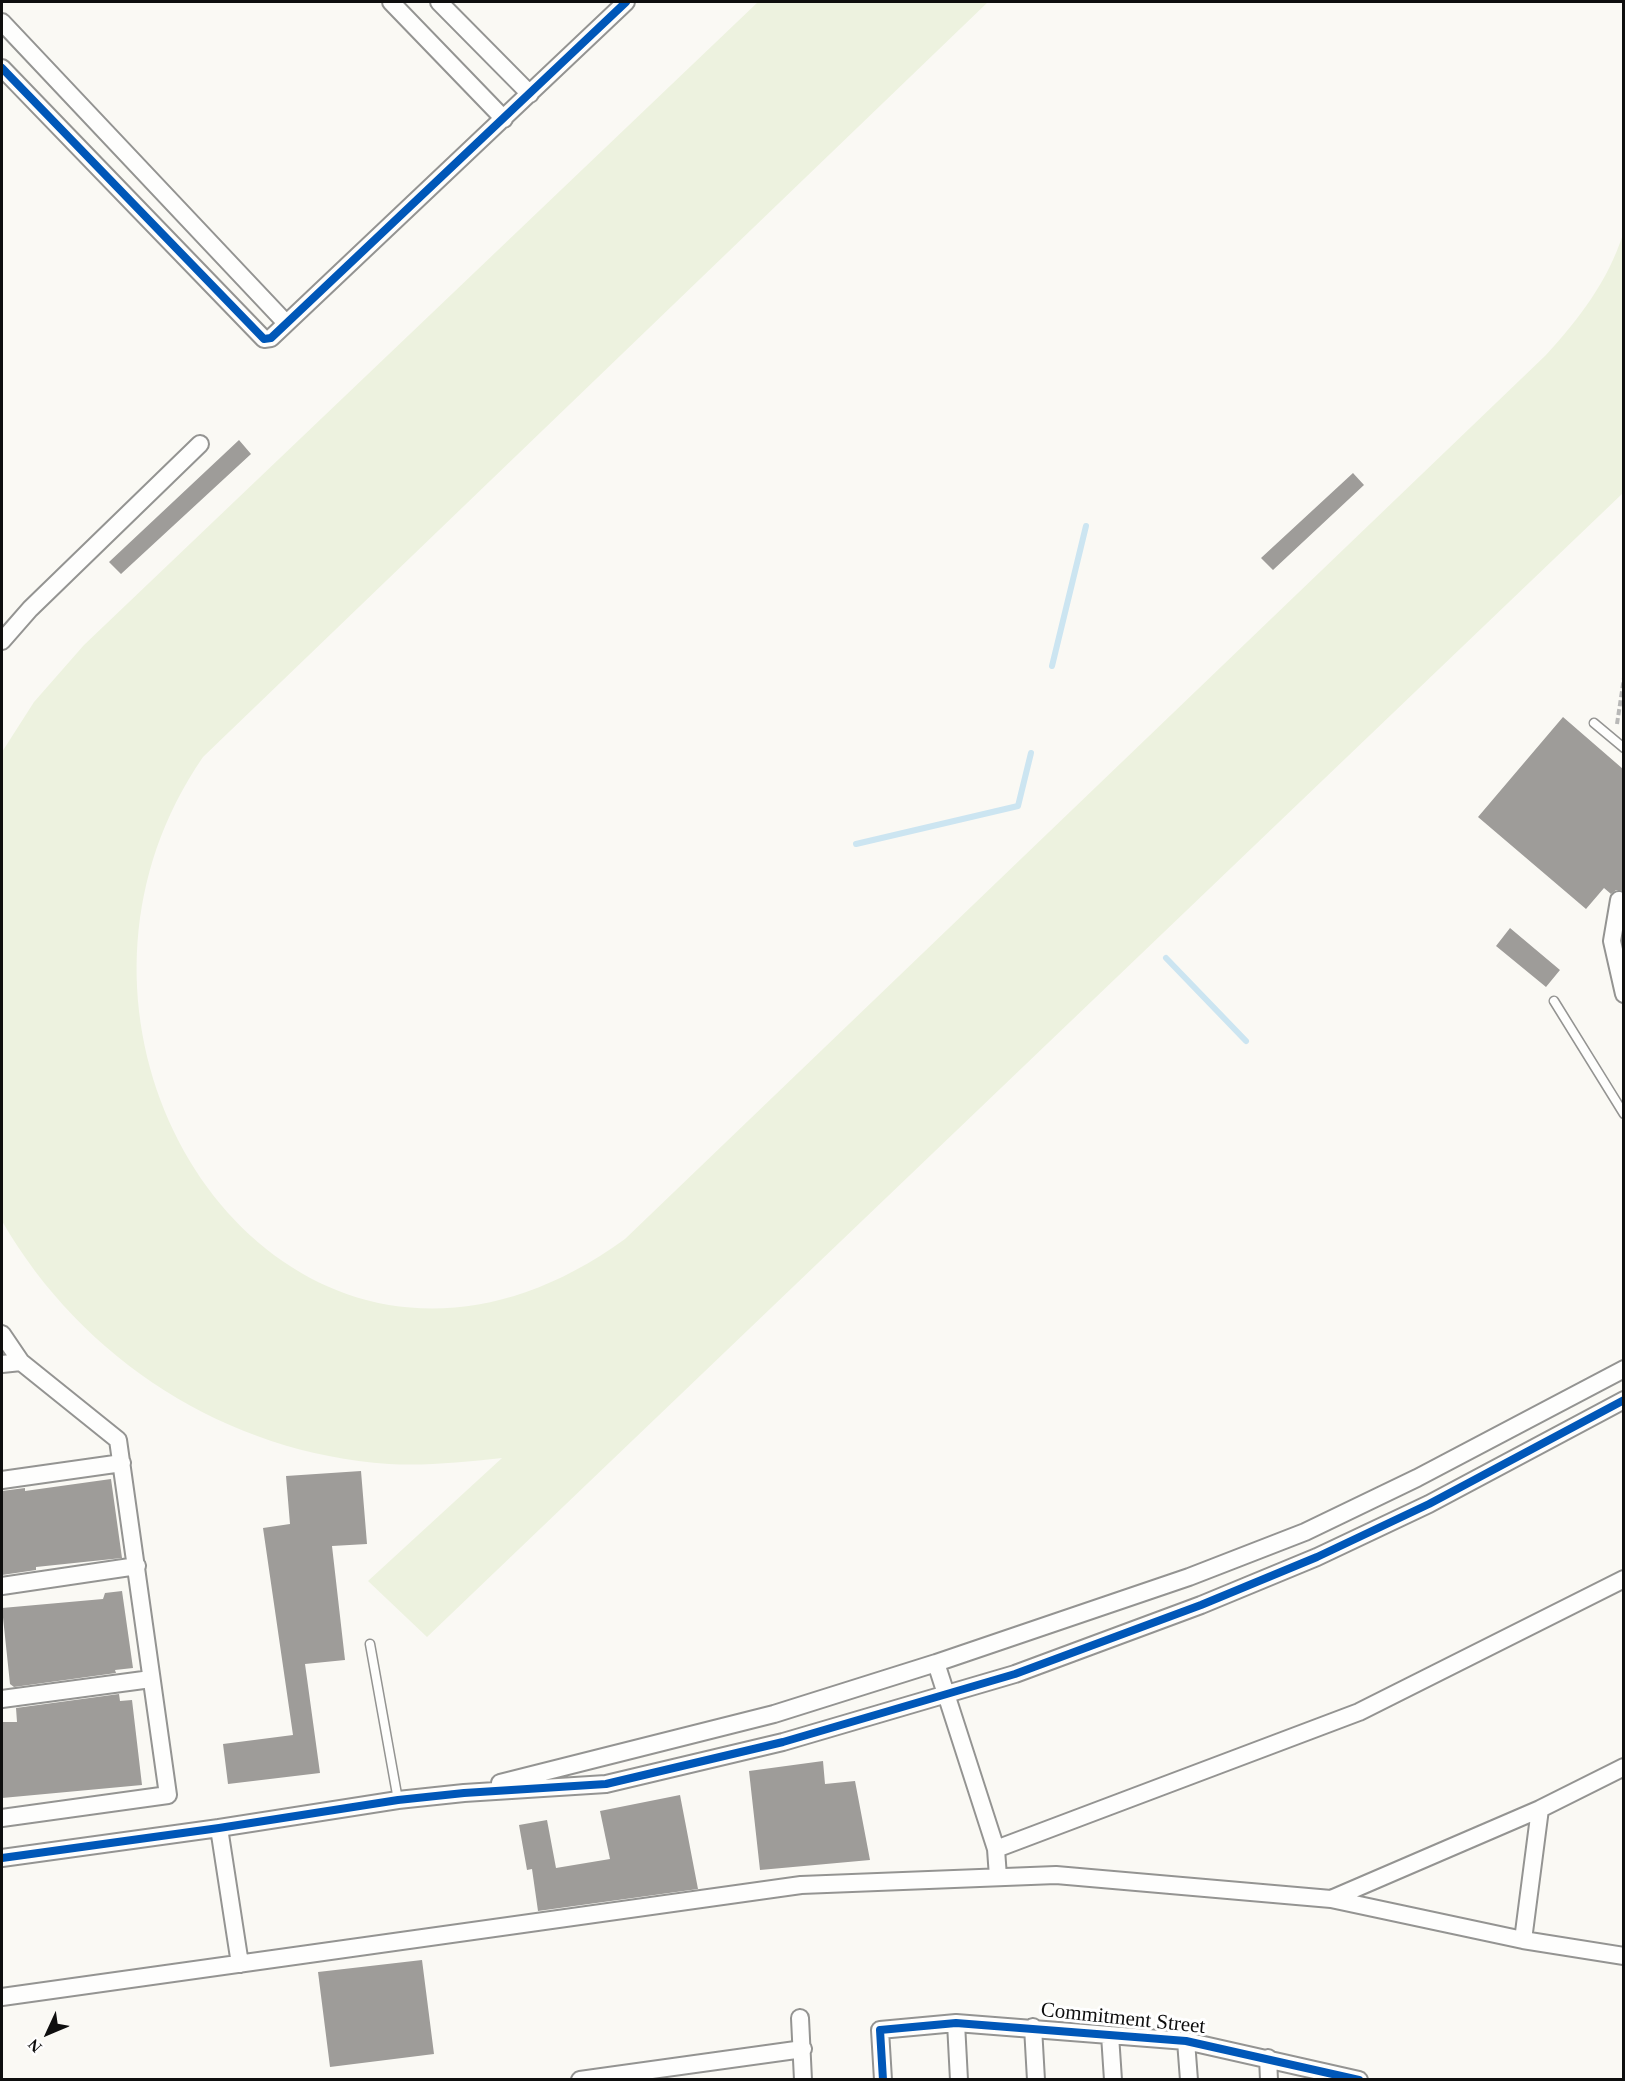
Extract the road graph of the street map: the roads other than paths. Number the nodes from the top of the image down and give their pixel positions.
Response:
1 (391, 2) edge
2 (439, 2) edge
3 (626, 2) edge
4 (2, 22) edge
5 (2, 68) edge
6 (530, 94) junction
7 (504, 119) junction
8 (286, 323) junction
9 (200, 444) dead end
10 (2, 641) edge
11 (1594, 723) dead end
12 (1623, 748) edge
13 (1619, 900) dead end
14 (1623, 994) edge
15 (1554, 1001) dead end
16 (1623, 1114) edge
17 (2, 1334) edge
18 (21, 1362) junction
19 (2, 1364) edge
20 (1623, 1369) edge
21 (1623, 1400) edge
22 (122, 1463) junction
23 (2, 1480) edge
24 (137, 1566) junction
25 (1623, 1579) edge
26 (2, 1586) edge
27 (369, 1644) dead end
28 (936, 1663) junction
29 (151, 1679) junction
30 (947, 1693) junction
31 (2, 1699) edge
32 (1623, 1767) edge
33 (464, 1792) junction
34 (398, 1800) junction
35 (1540, 1809) junction
36 (2, 1818) edge
37 (219, 1828) junction
38 (996, 1849) junction
39 (2, 1857) edge
40 (998, 1877) junction
41 (1331, 1899) junction
42 (1523, 1940) junction
43 (1623, 1956) edge
44 (240, 1964) junction
45 (2, 1997) edge
46 (800, 2018) dead end
47 (956, 2023) junction
48 (1033, 2027) junction
49 (1110, 2035) junction
50 (1186, 2041) junction
51 (802, 2049) junction
52 (1268, 2058) junction
53 (590, 2079) edge
54 (803, 2079) edge
55 (883, 2079) edge
56 (959, 2079) edge
57 (1036, 2079) edge
58 (1113, 2079) edge
59 (1189, 2079) edge
60 (1269, 2079) edge
61 (1351, 2079) edge

1 - 7 street
2 - 6 street
3 - 6 street
4 - 8 street
5 - 8 street
6 - 7 street
7 - 8 street
9 - 10 street
11 - 12 lane
13 - 14 street
15 - 16 lane
17 - 18 street
18 - 19 street
18 - 22 street
20 - 28 street
21 - 30 street
22 - 23 street
22 - 24 street
24 - 26 street
24 - 29 street
25 - 38 street
27 - 34 lane
28 - 30 street
28 - 33 street
29 - 31 street
29 - 36 street
30 - 33 street
30 - 38 street
32 - 35 street
33 - 34 street
34 - 37 street
35 - 41 street
35 - 42 street
37 - 39 street
37 - 44 street
38 - 40 street
40 - 41 street
40 - 44 street
41 - 42 street
42 - 43 street
44 - 45 street
46 - 51 street
47 - 48 street, Commitment Street
47 - 55 street, Commitment Street
47 - 56 street
48 - 49 street, Commitment Street
48 - 57 street
49 - 50 street, Commitment Street
49 - 58 street
50 - 52 street, Commitment Street
50 - 59 street
51 - 53 street
51 - 54 street
52 - 60 street
52 - 61 street, Commitment Street

